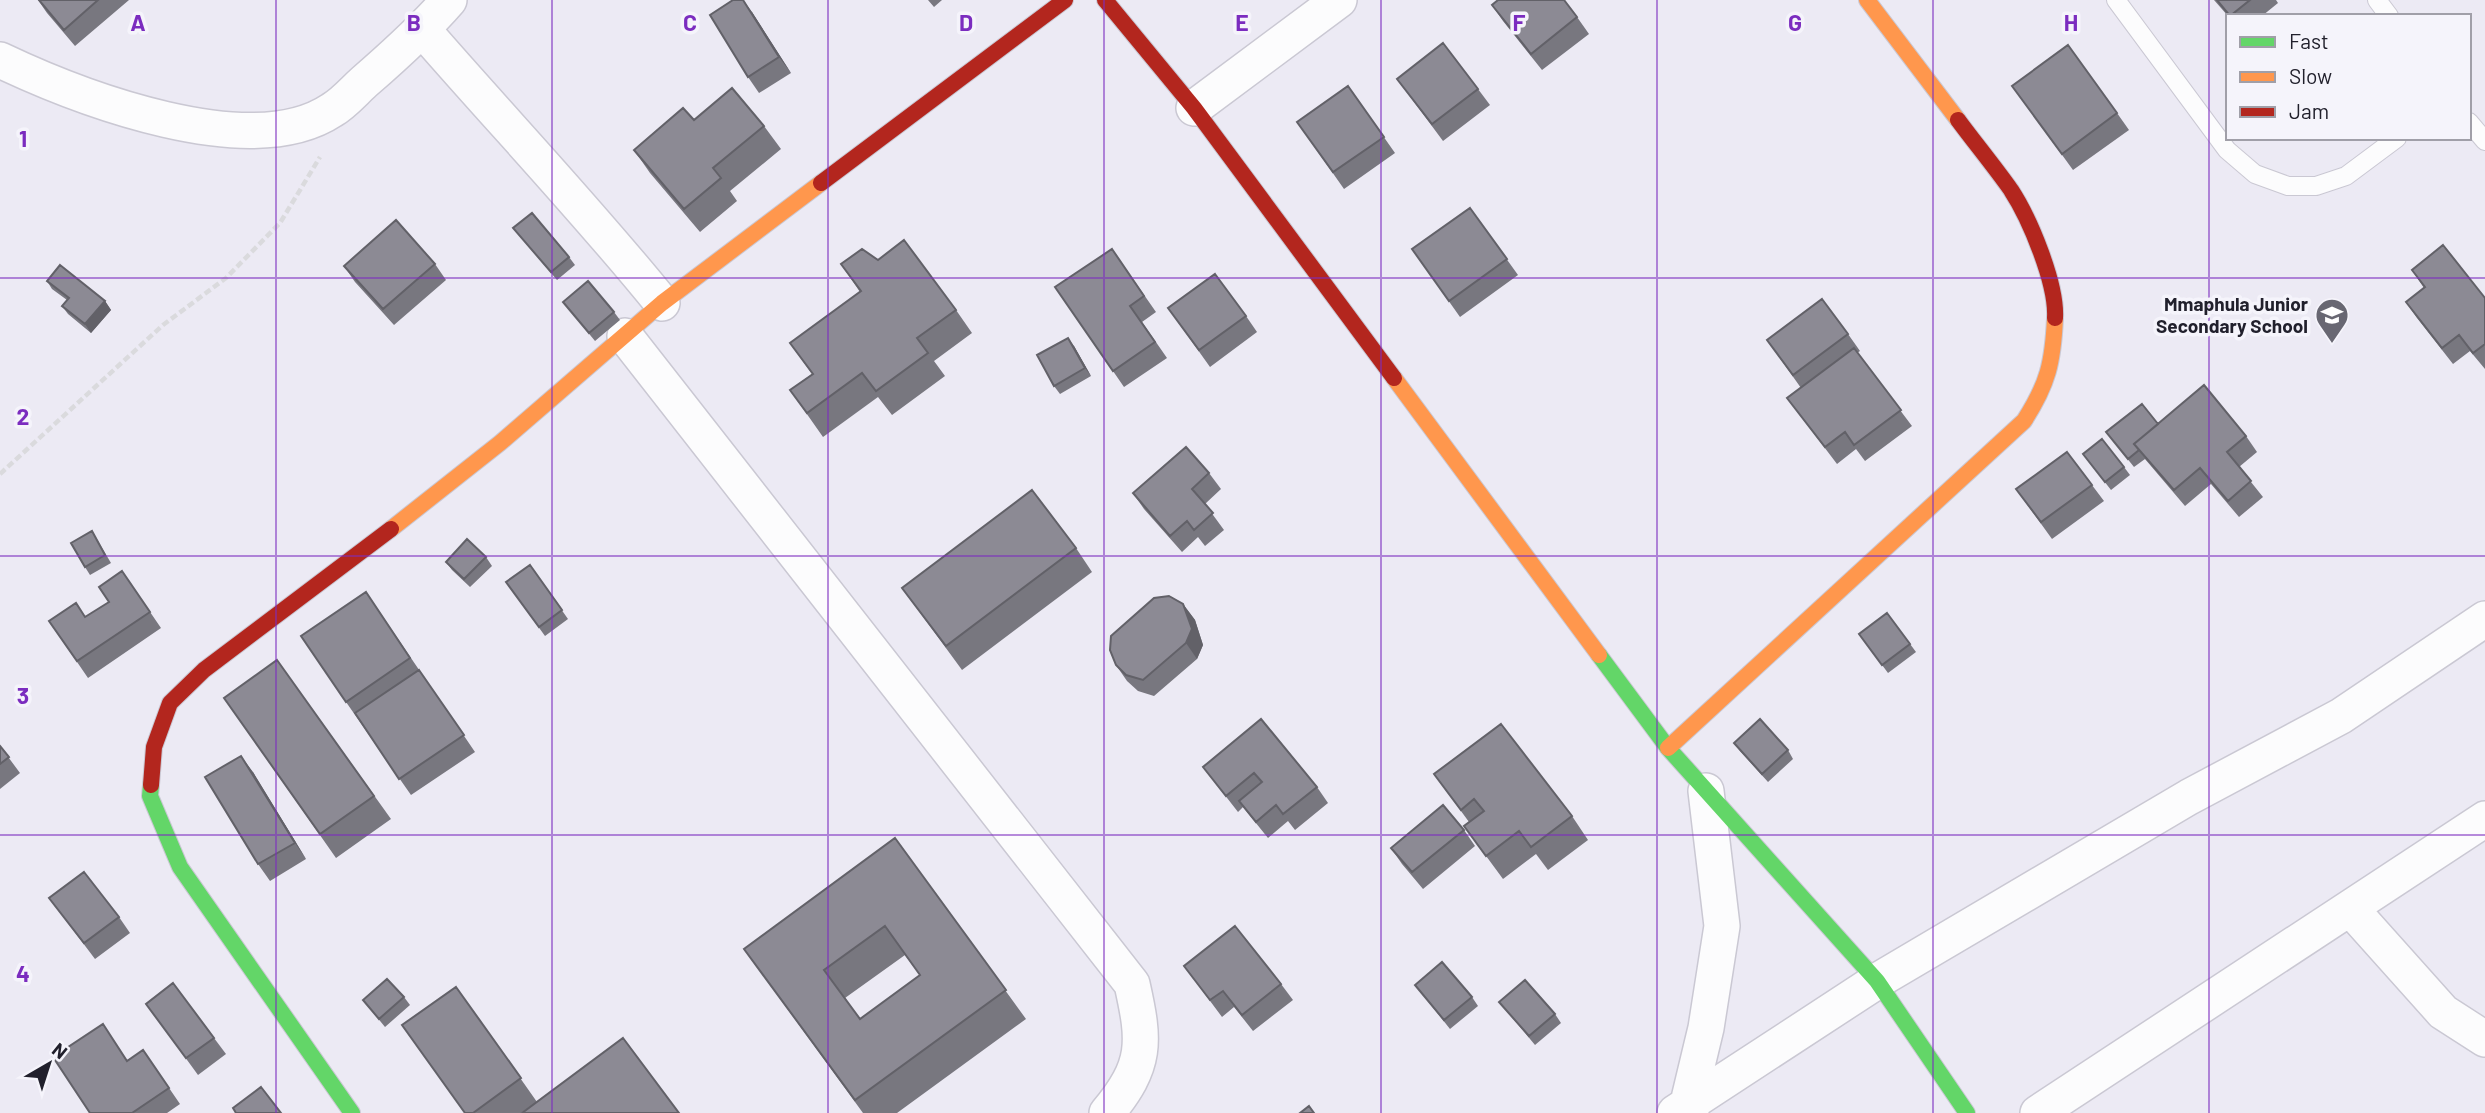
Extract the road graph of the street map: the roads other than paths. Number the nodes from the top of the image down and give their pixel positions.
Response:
1 (449, 0) edge
2 (1065, 0) edge
3 (1105, 0) edge
4 (1339, 0) edge
5 (1867, 0) edge
6 (2116, 0) edge
7 (423, 30) junction
8 (0, 60) edge
9 (1194, 108) junction
10 (2471, 124) edge
11 (2394, 140) edge
12 (2485, 141) edge
13 (662, 303) junction
14 (625, 336) junction
15 (2485, 619) edge
16 (1668, 748) junction
17 (1706, 791) junction
18 (2485, 819) edge
19 (2350, 908) junction
20 (1877, 981) junction
21 (2485, 1039) edge
22 (1685, 1110) edge
23 (352, 1113) edge
24 (1107, 1113) edge
25 (1967, 1113) edge
26 (2038, 1113) edge

1 - 7 street
2 - 13 street
3 - 9 street
4 - 9 street
5 - 16 street
6 - 11 lane
7 - 8 street
7 - 13 street
9 - 16 street
10 - 12 lane
13 - 14 street
14 - 23 street
14 - 24 street
15 - 20 street
16 - 17 street
17 - 20 street
17 - 22 street
18 - 19 street
19 - 21 street
19 - 26 street
20 - 22 street
20 - 25 street

